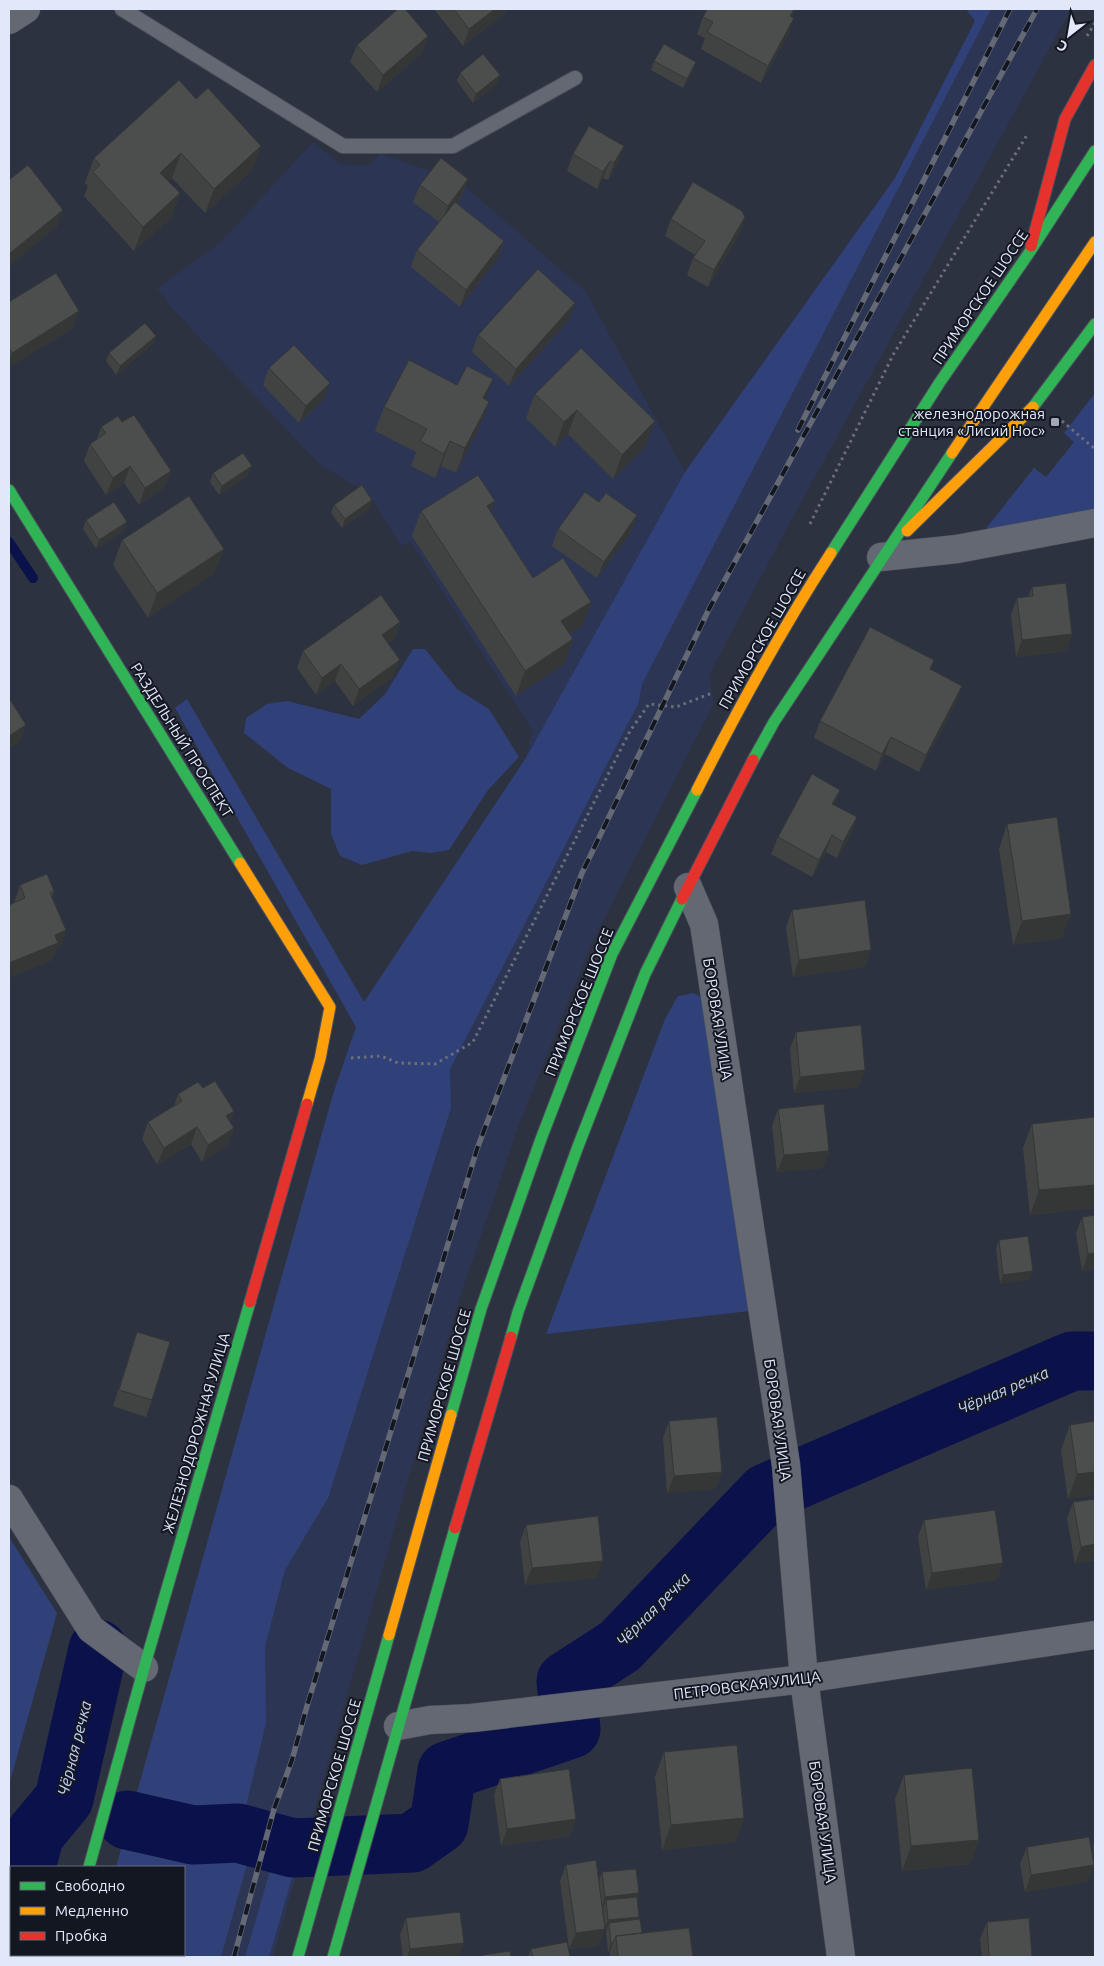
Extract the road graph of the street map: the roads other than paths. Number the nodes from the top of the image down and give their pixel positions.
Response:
1 (26, 9) edge
2 (122, 9) edge
3 (9, 20) edge
4 (1095, 65) edge
5 (575, 78) dead end
6 (1095, 151) edge
7 (1095, 242) edge
8 (1029, 253) junction
9 (1095, 324) edge
10 (9, 490) edge
11 (1095, 523) edge
12 (881, 557) junction
13 (688, 887) junction
14 (330, 1007) joint
15 (9, 1499) edge
16 (1095, 1635) edge
17 (144, 1668) junction
18 (804, 1679) junction
19 (398, 1726) junction
20 (89, 1866) edge
21 (341, 1930) junction
22 (298, 1957) edge
23 (334, 1957) edge
24 (345, 1957) edge
25 (841, 1957) edge

1 - 3 street
2 - 5 lane
4 - 8 main road
6 - 8 main road, ПРИМОРСКОЕ ШОССЕ
7 - 12 main road
8 - 22 main road, ПРИМОРСКОЕ ШОССЕ
9 - 12 main road
10 - 14 main road, РАЗДЕЛЬНЫЙ ПРОСПЕКТ
11 - 12 street
12 - 13 main road
13 - 18 street, БОРОВАЯ УЛИЦА
13 - 19 main road
14 - 17 main road, ЖЕЛЕЗНОДОРОЖНАЯ УЛИЦА
15 - 17 street
16 - 18 street, ПЕТРОВСКАЯ УЛИЦА
17 - 20 main road, ЖЕЛЕЗНОДОРОЖНАЯ УЛИЦА
18 - 19 street, ПЕТРОВСКАЯ УЛИЦА
18 - 25 street, БОРОВАЯ УЛИЦА
19 - 21 main road
21 - 23 main road
21 - 24 street

